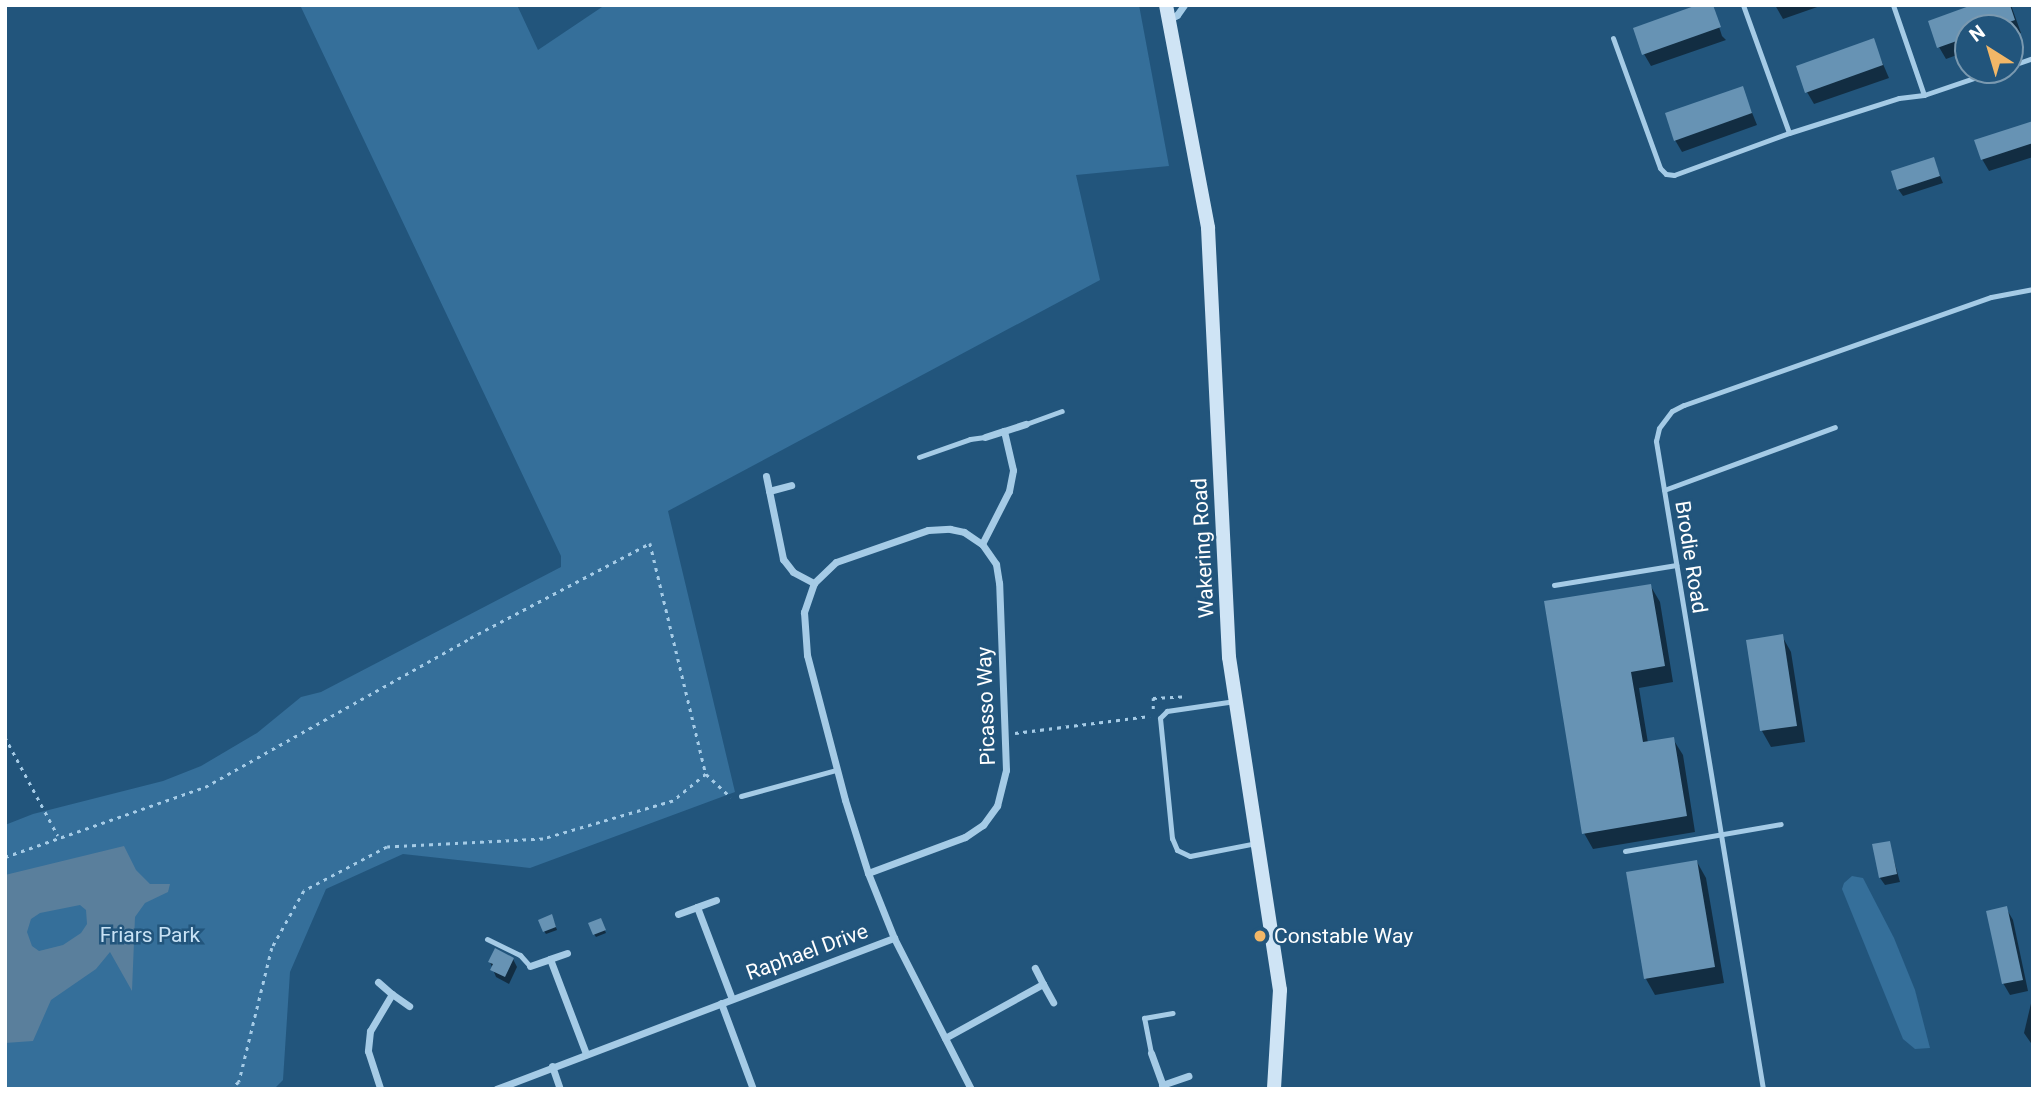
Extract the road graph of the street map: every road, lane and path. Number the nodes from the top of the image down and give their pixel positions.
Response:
1 (1184, 5) edge
2 (1743, 5) edge
3 (1893, 5) edge
4 (1168, 12) edge
5 (1613, 38) dead end
6 (1957, 84) edge
7 (1924, 95) junction
8 (1789, 133) junction
9 (2033, 289) edge
10 (1062, 411) dead end
11 (1026, 424) joint
12 (1835, 427) dead end
13 (1004, 431) junction
14 (985, 437) joint
15 (919, 457) dead end
16 (766, 476) dead end
17 (791, 485) dead end
18 (1664, 490) junction
19 (769, 491) junction
20 (982, 544) junction
21 (1676, 565) junction
22 (814, 583) junction
23 (1554, 585) dead end
24 (1194, 696) dead end
25 (1235, 701) junction
26 (1004, 734) junction
27 (5, 737) edge
28 (836, 770) junction
29 (706, 774) junction
30 (741, 796) joint
31 (1781, 824) dead end
32 (1718, 834) junction
33 (58, 838) junction
34 (1259, 843) junction
35 (1625, 851) dead end
36 (5, 857) edge
37 (868, 873) junction
38 (716, 900) dead end
39 (697, 907) junction
40 (678, 914) dead end
41 (487, 939) dead end
42 (894, 939) junction
43 (567, 953) dead end
44 (550, 959) junction
45 (530, 965) joint
46 (1035, 968) dead end
47 (378, 982) dead end
48 (1043, 984) junction
49 (392, 994) junction
50 (732, 999) junction
51 (1053, 1002) dead end
52 (721, 1003) junction
53 (409, 1006) dead end
54 (1173, 1013) dead end
55 (945, 1038) junction
56 (1151, 1053) joint
57 (586, 1054) junction
58 (552, 1066) junction
59 (1188, 1076) dead end
60 (1163, 1087) edge
61 (231, 1089) edge
62 (380, 1089) edge
63 (496, 1089) edge
64 (560, 1089) edge
65 (753, 1089) edge
66 (971, 1089) edge
67 (1274, 1089) edge
68 (1763, 1089) edge

1 - 4 street
2 - 8 lane
3 - 7 lane
4 - 25 street, Wakering Road
5 - 8 lane
6 - 7 lane
7 - 8 lane
9 - 18 lane, Brodie Road
10 - 11 lane
11 - 13 street
12 - 18 lane
13 - 14 street
13 - 20 street
14 - 15 lane
16 - 19 street
17 - 19 street
18 - 21 lane, Brodie Road
19 - 22 street
20 - 22 street
20 - 26 street, Picasso Way
21 - 23 lane
21 - 32 lane, Brodie Road
22 - 28 street
24 - 26 path
25 - 34 street, Wakering Road
25 - 34 lane
26 - 37 street, Picasso Way
27 - 33 path
28 - 30 lane
28 - 37 street
29 - 30 path
29 - 33 path
29 - 61 path
31 - 32 lane
32 - 35 lane
32 - 68 lane, Brodie Road
33 - 36 path
34 - 67 street, Wakering Road
37 - 42 street
38 - 39 street
39 - 40 street
39 - 50 street, Raphael Drive
41 - 45 lane
42 - 50 street, Raphael Drive
42 - 55 street
43 - 44 street
44 - 45 street
44 - 57 street
46 - 48 street
47 - 49 street
48 - 51 street
48 - 55 street
49 - 53 street
49 - 62 street
50 - 52 street, Raphael Drive
52 - 57 street, Raphael Drive
52 - 65 street
54 - 56 lane
55 - 66 street
56 - 60 street
57 - 58 street, Raphael Drive
58 - 63 street, Raphael Drive
58 - 64 street
59 - 60 street

